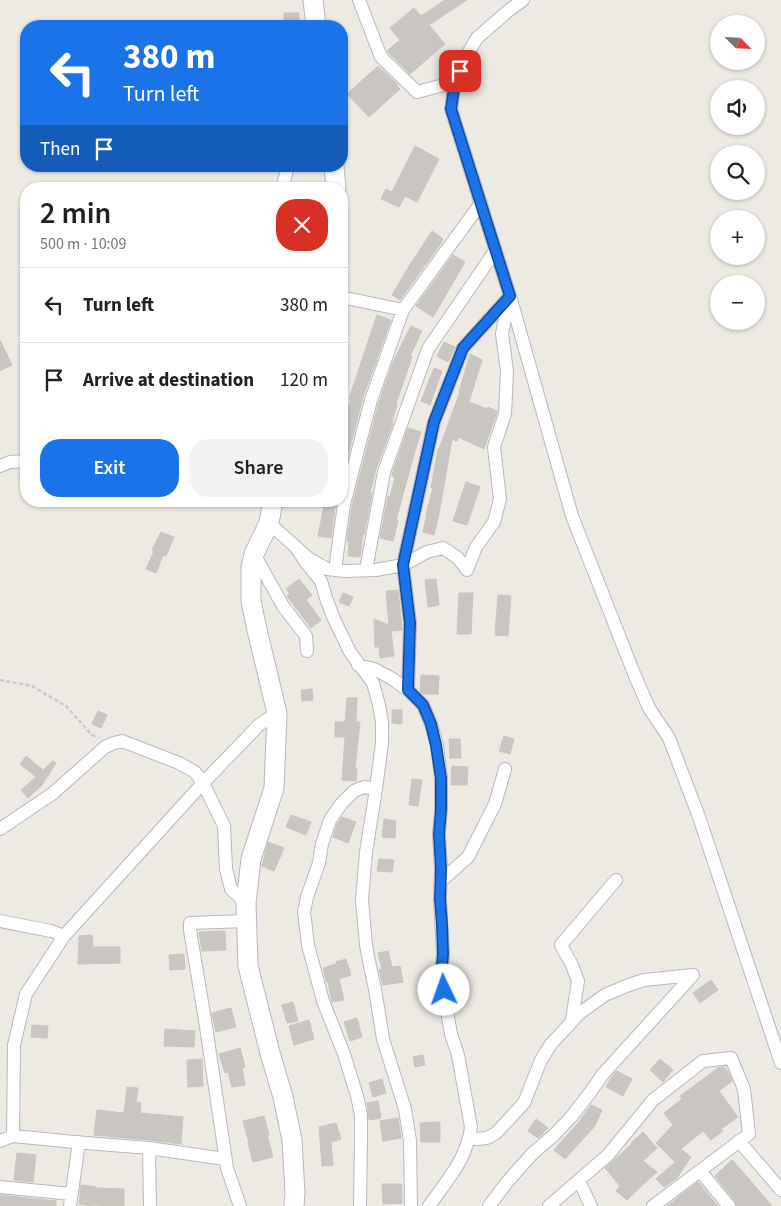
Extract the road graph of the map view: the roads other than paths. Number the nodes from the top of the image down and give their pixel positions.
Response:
1 (313, 0) edge
2 (359, 0) edge
3 (523, 0) edge
4 (315, 20) edge
5 (455, 82) junction
6 (481, 203) junction
7 (495, 251) junction
8 (510, 296) junction
9 (348, 298) edge
10 (403, 310) junction
11 (20, 462) edge
12 (0, 466) edge
13 (348, 487) edge
14 (273, 507) edge
15 (344, 507) edge
16 (269, 523) junction
17 (295, 546) junction
18 (254, 554) junction
19 (403, 565) junction
20 (335, 570) junction
21 (366, 570) junction
22 (308, 651) dead end
23 (358, 664) junction
24 (408, 690) junction
25 (277, 712) junction
26 (504, 769) dead end
27 (204, 783) junction
28 (376, 789) junction
29 (0, 828) edge
30 (616, 880) dead end
31 (441, 881) junction
32 (247, 912) junction
33 (0, 921) edge
34 (64, 936) junction
35 (572, 1020) junction
36 (781, 1063) edge
37 (13, 1136) junction
38 (470, 1138) junction
39 (0, 1141) edge
40 (79, 1142) junction
41 (739, 1142) junction
42 (149, 1148) junction
43 (225, 1159) junction
44 (700, 1171) junction
45 (579, 1180) junction
46 (0, 1187) edge
47 (781, 1190) edge
48 (70, 1200) edge
49 (150, 1206) edge
50 (240, 1206) edge
51 (294, 1206) edge
52 (360, 1206) edge
53 (411, 1206) edge
54 (429, 1206) edge
55 (489, 1206) edge
56 (549, 1206) edge
57 (591, 1206) edge
58 (653, 1206) edge
59 (729, 1206) edge

1 - 4 main road
2 - 5 street
3 - 5 street
5 - 6 street
6 - 7 street
6 - 10 street
7 - 8 street
7 - 21 street
8 - 19 street
8 - 19 street
8 - 36 street
9 - 10 street
10 - 13 street
11 - 12 street
14 - 16 main road
15 - 20 street
16 - 17 street
16 - 18 main road
17 - 20 street
17 - 23 street
18 - 22 street
18 - 25 main road
19 - 21 street
19 - 24 street
20 - 21 street
23 - 24 street
23 - 28 street
24 - 31 street
25 - 27 street
25 - 32 main road
26 - 31 street
27 - 29 street
27 - 32 street
27 - 34 street
28 - 52 street
28 - 53 street
30 - 35 street
31 - 38 street
32 - 43 street
32 - 51 main road
33 - 34 street
34 - 37 street
35 - 38 street
35 - 55 street
37 - 39 street
37 - 40 street
38 - 54 street
40 - 42 street
40 - 48 street
41 - 44 street
41 - 45 street
41 - 47 street
42 - 43 street
42 - 49 street
43 - 50 street
44 - 58 street
44 - 59 street
45 - 56 street
45 - 57 street
46 - 48 street

